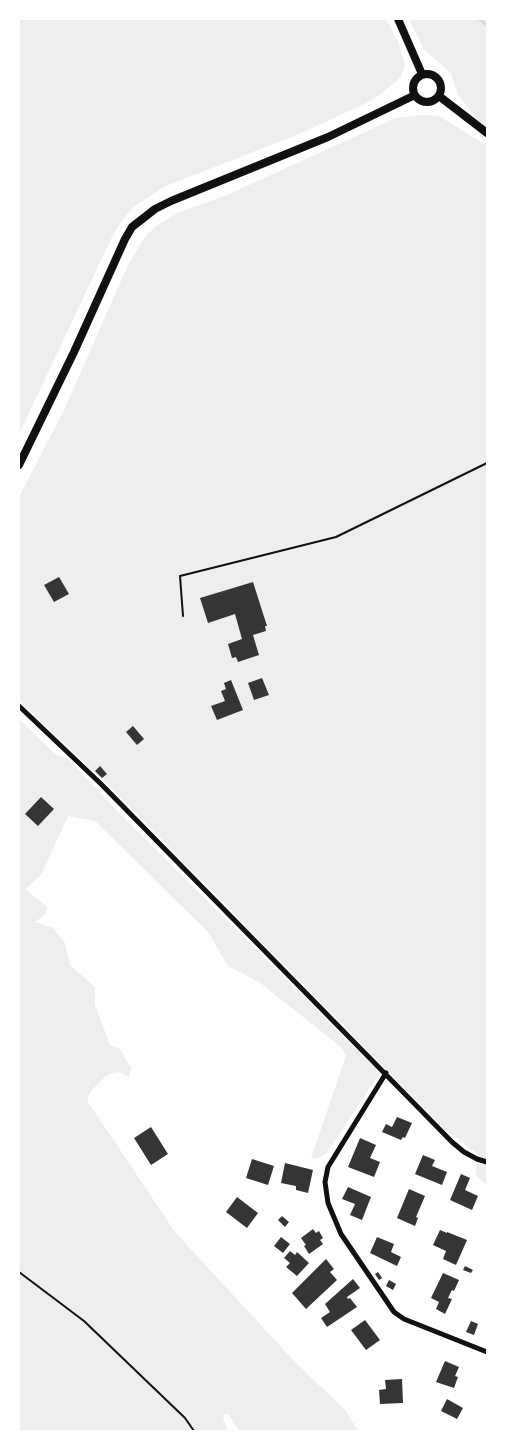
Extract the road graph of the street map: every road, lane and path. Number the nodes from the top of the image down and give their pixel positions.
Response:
1 (398, 19) edge
2 (422, 74) junction
3 (415, 95) junction
4 (439, 96) junction
5 (487, 133) edge
6 (487, 463) edge
7 (19, 465) edge
8 (183, 616) dead end
9 (19, 706) edge
10 (386, 1074) junction
11 (487, 1162) edge
12 (19, 1272) edge
13 (487, 1352) edge
14 (194, 1431) edge

1 - 2 main road
2 - 3 main road
2 - 4 main road
3 - 4 main road
3 - 7 main road
4 - 5 main road
6 - 8 path
9 - 10 street
10 - 11 street
10 - 13 street
12 - 14 path

